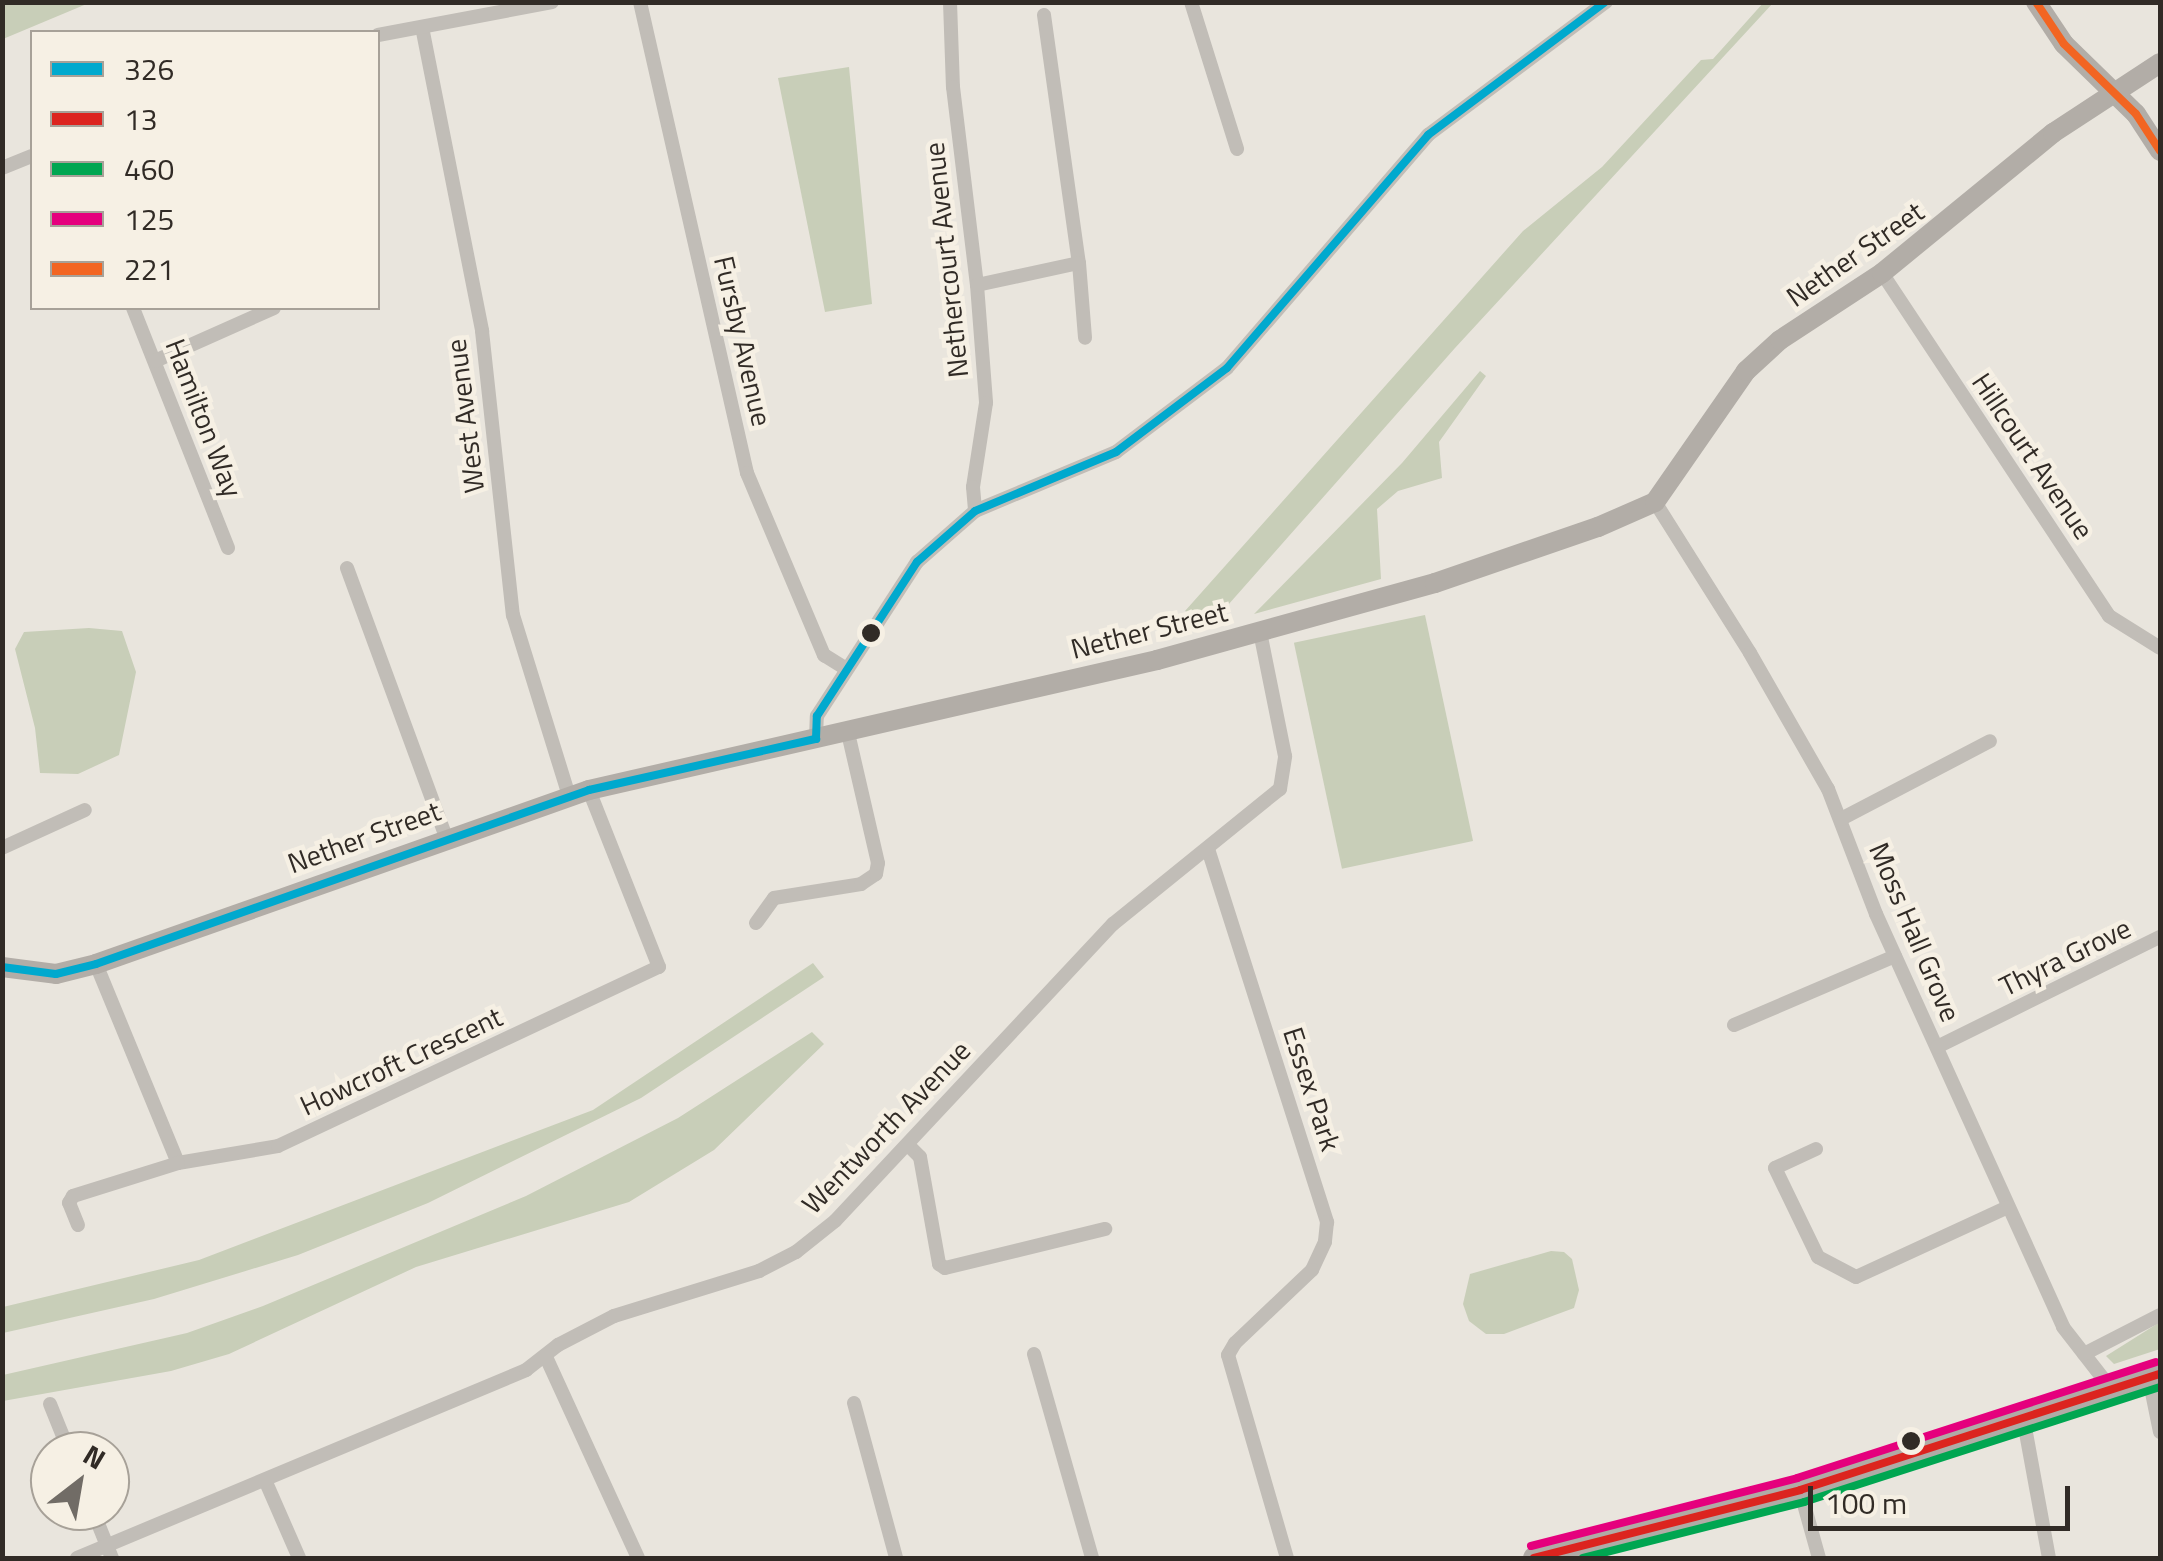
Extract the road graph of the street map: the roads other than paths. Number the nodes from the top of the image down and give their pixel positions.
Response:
1 (552, 2) edge
2 (640, 2) edge
3 (950, 2) edge
4 (1191, 2) edge
5 (1606, 2) edge
6 (2036, 2) edge
7 (1044, 14) dead end
8 (422, 27) junction
9 (380, 35) edge
10 (2160, 63) edge
11 (2112, 93) junction
12 (1237, 149) dead end
13 (2160, 150) edge
14 (30, 157) edge
15 (2, 168) edge
16 (1080, 263) junction
17 (1882, 274) junction
18 (977, 285) junction
19 (135, 310) edge
20 (270, 310) edge
21 (1085, 338) dead end
22 (155, 361) junction
23 (1655, 502) junction
24 (975, 511) junction
25 (228, 548) dead end
26 (348, 568) dead end
27 (1253, 633) junction
28 (2160, 648) edge
29 (846, 669) junction
30 (848, 733) junction
31 (816, 739) junction
32 (1990, 740) dead end
33 (579, 793) junction
34 (85, 810) dead end
35 (1841, 819) junction
36 (446, 837) junction
37 (2, 848) edge
38 (1208, 850) junction
39 (756, 923) dead end
40 (2160, 937) edge
41 (1895, 956) junction
42 (96, 964) junction
43 (2, 967) edge
44 (1734, 1026) dead end
45 (1937, 1047) junction
46 (908, 1145) junction
47 (1816, 1150) dead end
48 (178, 1163) junction
49 (2008, 1207) junction
50 (78, 1225) dead end
51 (1105, 1230) dead end
52 (2160, 1315) edge
53 (1034, 1354) dead end
54 (2084, 1354) junction
55 (546, 1357) junction
56 (2155, 1376) edge
57 (2112, 1390) junction
58 (854, 1403) dead end
59 (50, 1404) dead end
60 (2024, 1422) junction
61 (61, 1431) edge
62 (2160, 1432) edge
63 (265, 1480) junction
64 (1800, 1490) junction
65 (110, 1552) edge
66 (77, 1558) edge
67 (299, 1558) edge
68 (638, 1558) edge
69 (896, 1558) edge
70 (1092, 1558) edge
71 (1287, 1558) edge
72 (1534, 1558) edge
73 (1819, 1558) edge
74 (2049, 1558) edge

1 - 8 street
2 - 29 street, Fursby Avenue
3 - 18 street, Nethercourt Avenue
4 - 12 street
5 - 24 street
6 - 11 street
7 - 16 street
8 - 9 street
8 - 33 street, West Avenue
10 - 11 street, Nether Street
11 - 13 street
11 - 17 street, Nether Street
14 - 15 street
16 - 18 street
16 - 21 street
17 - 23 street, Nether Street
17 - 28 street, Hillcourt Avenue
18 - 24 street, Nethercourt Avenue
19 - 22 street, Hamilton Way
20 - 22 street
22 - 25 street, Hamilton Way
23 - 27 street, Nether Street
23 - 35 street, Moss Hall Grove
24 - 29 street
26 - 36 street
27 - 30 street, Nether Street
27 - 38 street
29 - 31 street
30 - 31 street, Nether Street
30 - 39 street
31 - 33 street, Nether Street
32 - 35 street
33 - 36 street, Nether Street
33 - 48 street, Howcroft Crescent
34 - 37 street
35 - 41 street, Moss Hall Grove
36 - 42 street, Nether Street
38 - 46 street, Wentworth Avenue
38 - 71 street, Essex Park
40 - 45 street, Thyra Grove
41 - 44 street
41 - 45 street, Moss Hall Grove
42 - 43 street, Nether Street
42 - 48 street
45 - 49 street, Moss Hall Grove
46 - 51 street
46 - 55 street, Wentworth Avenue
47 - 49 street
48 - 50 street
49 - 54 street, Moss Hall Grove
52 - 54 street
53 - 70 street
54 - 57 street, Moss Hall Grove
55 - 63 street, Wentworth Avenue
55 - 68 street
56 - 57 main road
56 - 62 street
57 - 60 main road
58 - 69 street
59 - 61 street
60 - 64 main road
60 - 74 street
63 - 65 street, Wentworth Avenue
63 - 67 street
64 - 72 main road
64 - 73 street
65 - 66 street, Wentworth Avenue

